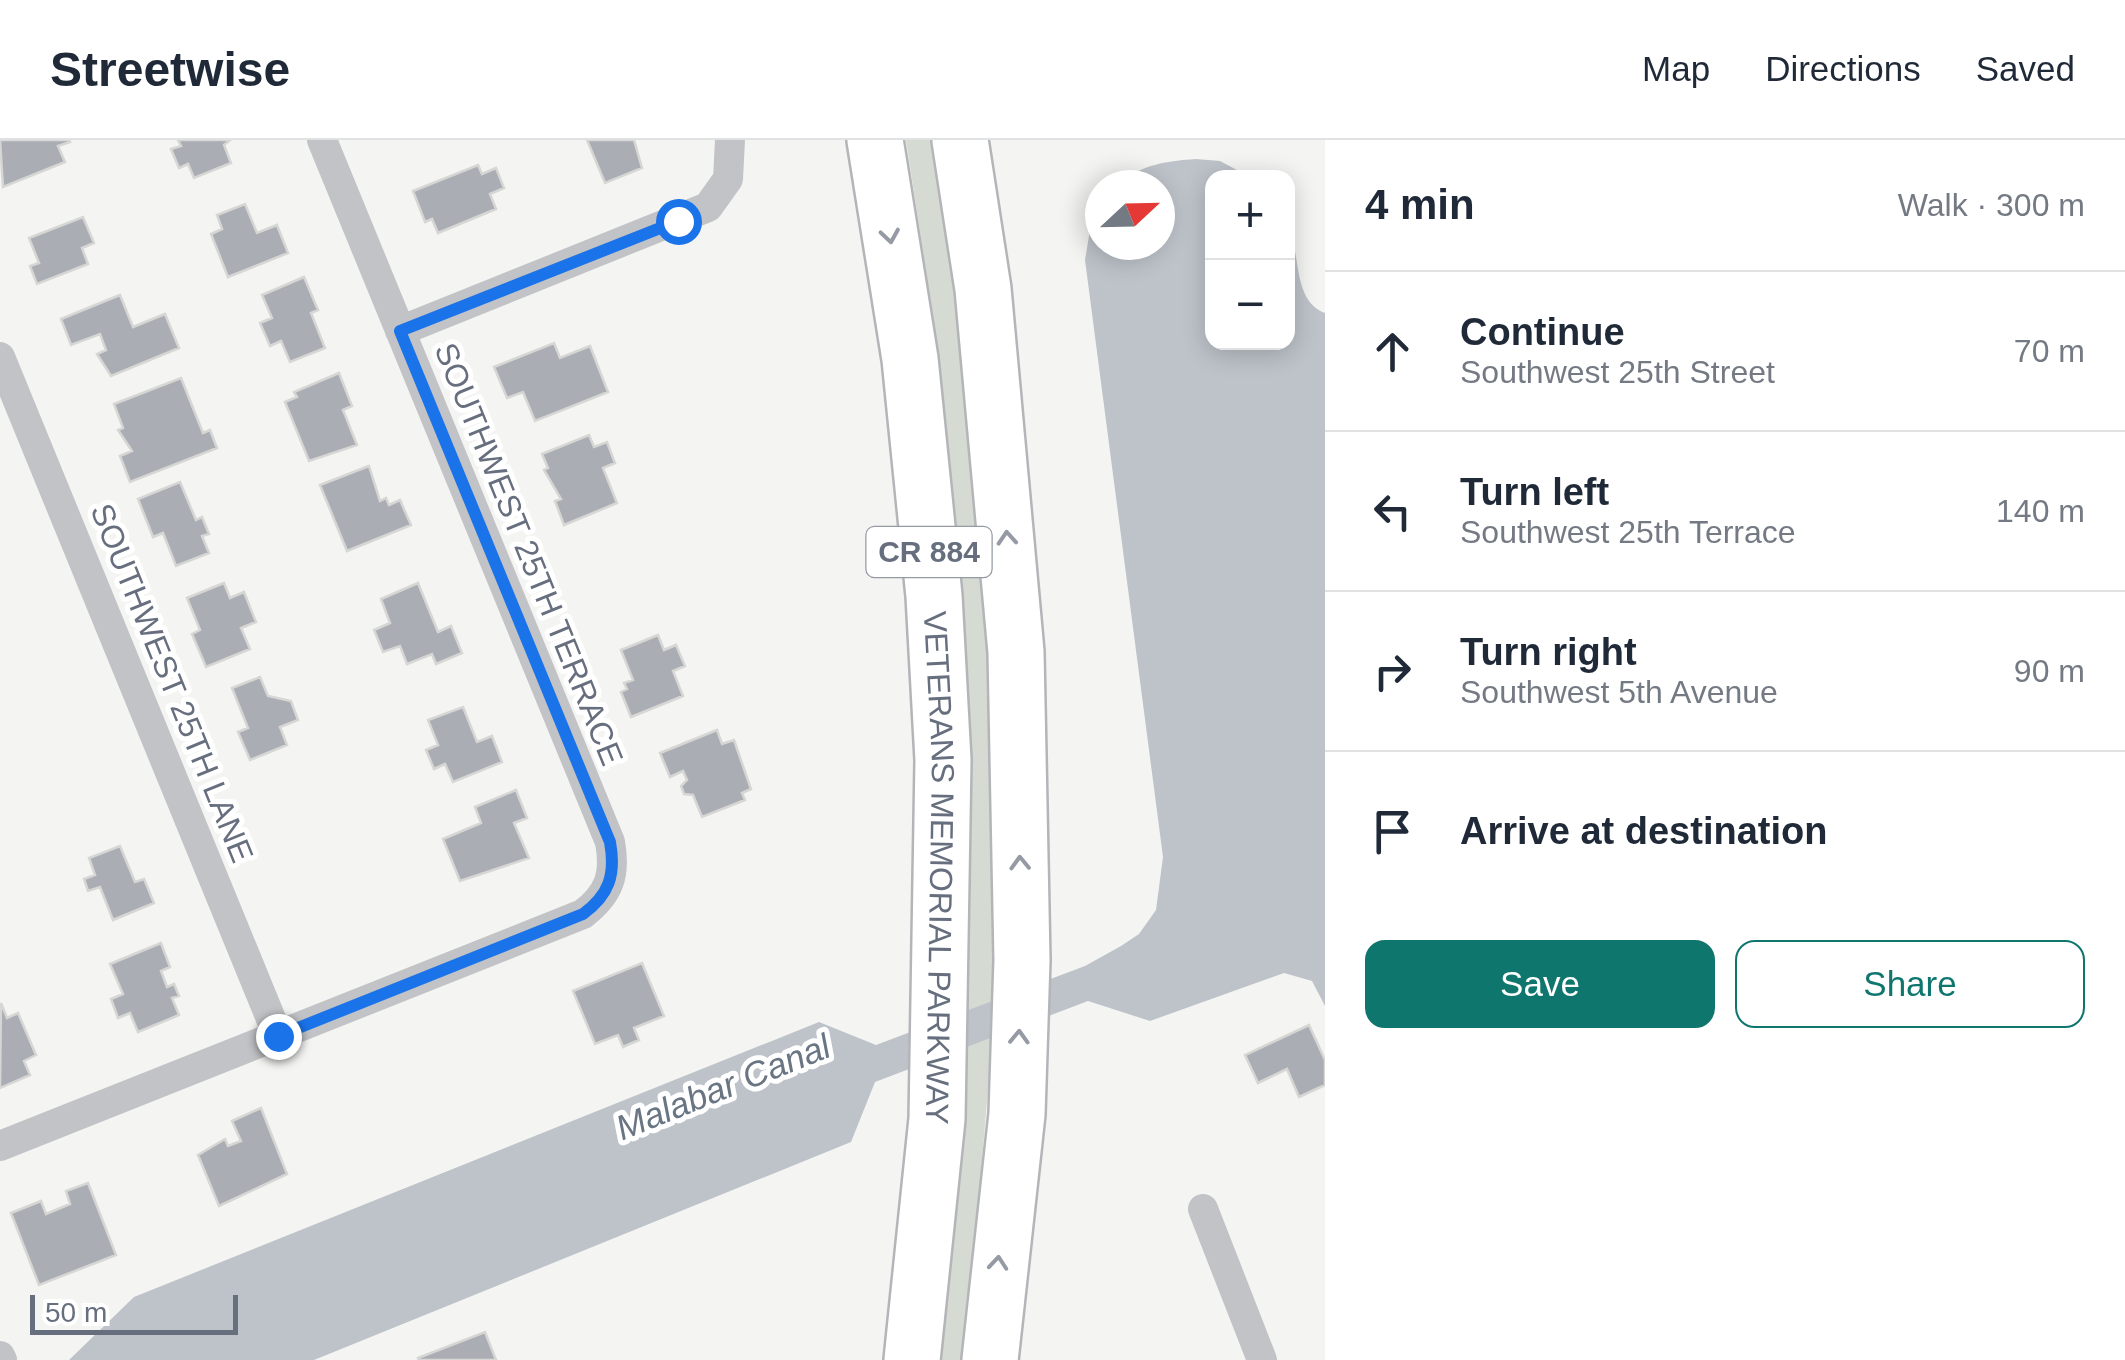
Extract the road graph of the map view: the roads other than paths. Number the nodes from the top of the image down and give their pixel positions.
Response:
1 (322, 140) edge
2 (730, 140) edge
3 (875, 140) edge
4 (960, 140) edge
5 (400, 331) junction
6 (0, 358) edge
7 (278, 1036) junction
8 (0, 1146) edge
9 (1203, 1209) dead end
10 (912, 1360) edge
11 (990, 1360) edge
12 (1262, 1360) edge

1 - 5 street, SOUTHWEST 25TH TERRACE
2 - 5 street
3 -> 10 highway, VETERANS MEMORIAL PARKWAY / CR 884
11 -> 4 highway, CR 884
5 - 7 street, SOUTHWEST 25TH TERRACE
6 - 7 street, SOUTHWEST 25TH LANE
7 - 8 street
9 - 12 street

